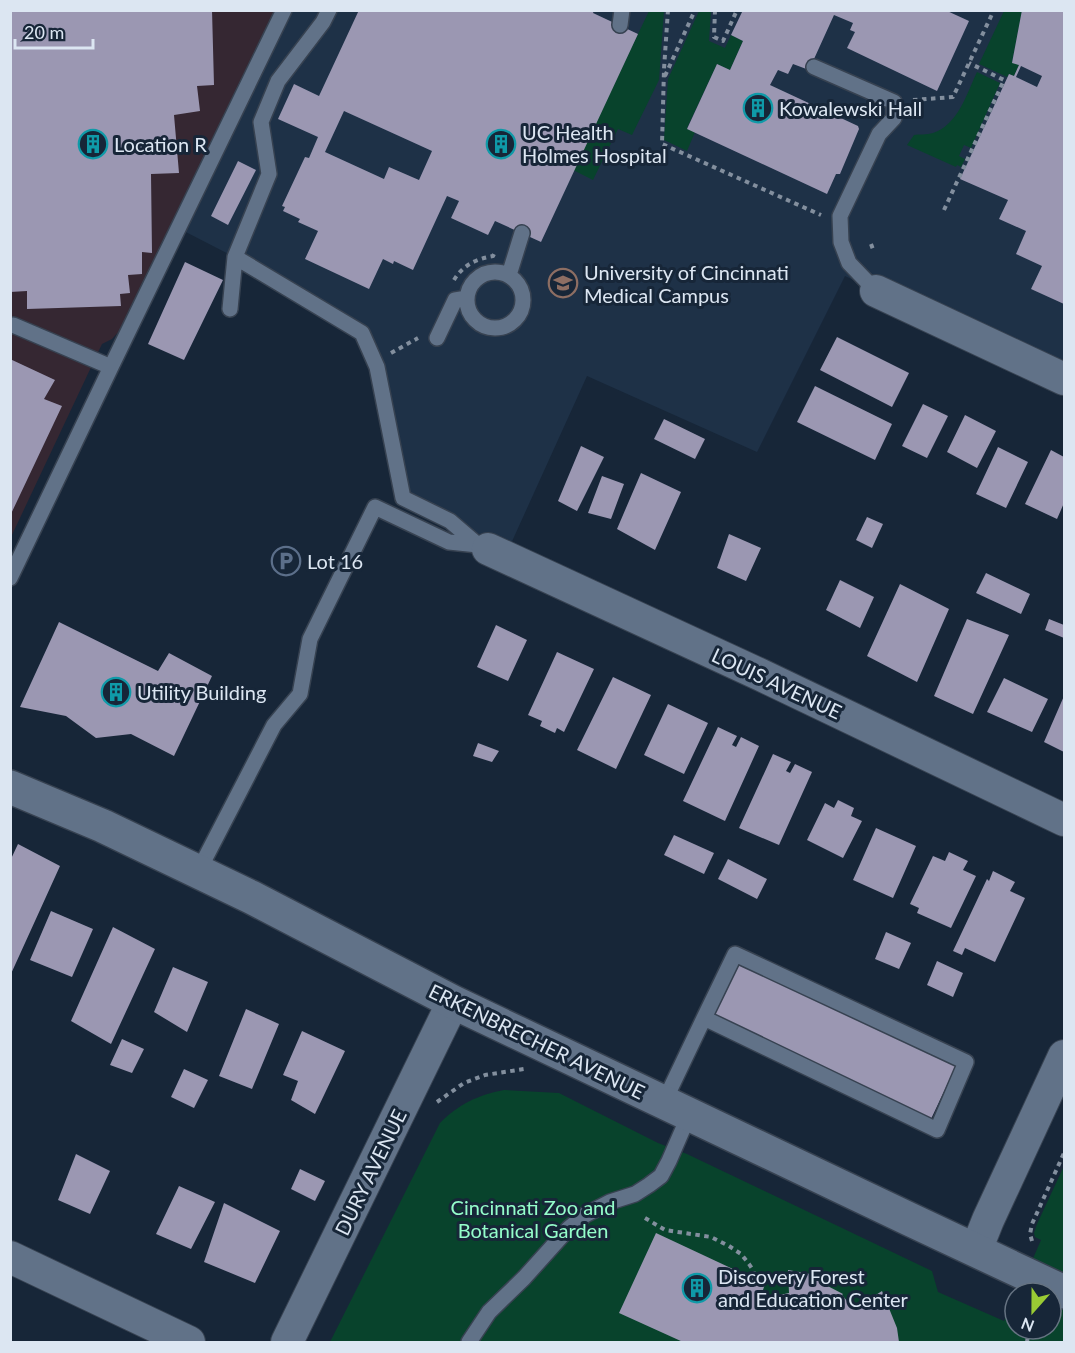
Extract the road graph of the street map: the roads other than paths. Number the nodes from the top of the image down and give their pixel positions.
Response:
1 (284, 10) edge
2 (329, 10) edge
3 (814, 67) dead end
4 (522, 233) dead end
5 (235, 257) junction
6 (509, 275) junction
7 (876, 291) joint
8 (467, 298) junction
9 (230, 309) dead end
10 (12, 326) edge
11 (437, 338) dead end
12 (111, 367) junction
13 (1065, 379) edge
14 (483, 547) junction
15 (10, 578) edge
16 (10, 787) edge
17 (1065, 820) edge
18 (198, 872) junction
19 (453, 1002) junction
20 (704, 1018) junction
21 (1065, 1056) edge
22 (677, 1108) junction
23 (976, 1250) junction
24 (10, 1257) edge
25 (1065, 1292) edge
26 (189, 1342) edge
27 (287, 1342) edge
28 (469, 1342) edge

1 - 12 lane
2 - 5 lane
3 - 7 lane
4 - 6 lane
5 - 9 lane
5 - 14 lane
6 - 8 lane
6 - 8 lane
7 - 13 street
8 - 11 lane
10 - 12 lane
12 - 15 lane
14 - 17 street, LOUIS AVENUE
14 - 18 lane
16 - 18 street, ERKENBRECHER AVENUE
18 - 19 street, ERKENBRECHER AVENUE
19 - 22 street, ERKENBRECHER AVENUE
19 - 27 street, DURY AVENUE
20 - 20 lane
20 - 22 lane
21 - 23 street
22 - 23 street, ERKENBRECHER AVENUE
22 - 28 lane
23 - 25 street, ERKENBRECHER AVENUE
24 - 26 street

